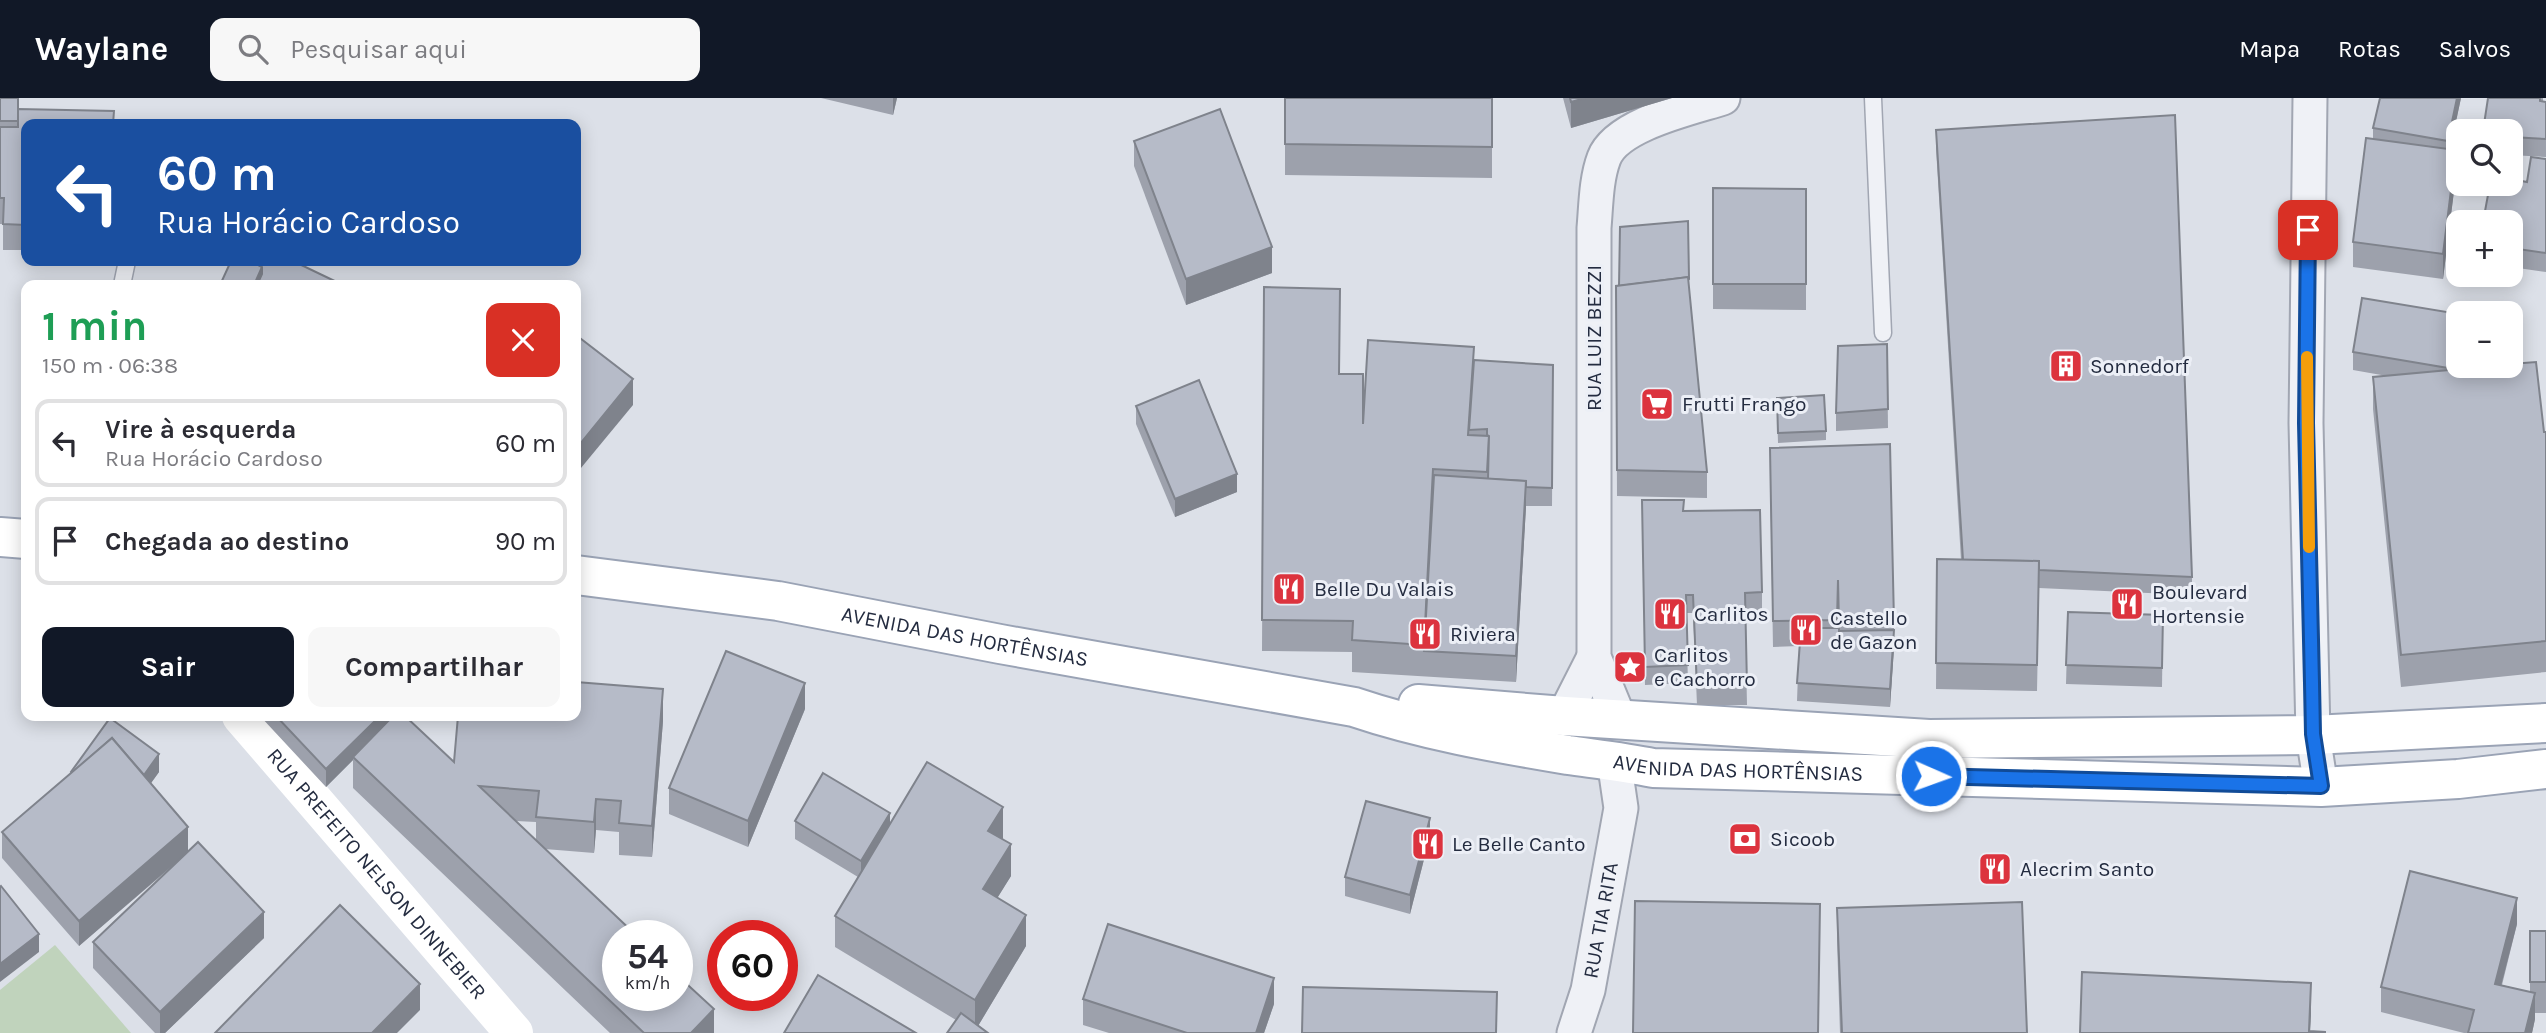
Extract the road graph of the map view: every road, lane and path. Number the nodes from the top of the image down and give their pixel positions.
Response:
1 (1723, 98) edge
2 (1873, 98) edge
3 (2310, 98) edge
4 (1883, 333) dead end
5 (0, 537) edge
6 (21, 539) edge
7 (581, 576) edge
8 (1594, 657) junction
9 (1354, 707) junction
10 (1564, 716) junction
11 (1620, 720) junction
12 (245, 721) edge
13 (2546, 723) edge
14 (1698, 725) junction
15 (1433, 729) junction
16 (2313, 734) junction
17 (1614, 760) junction
18 (1653, 768) junction
19 (2546, 769) edge
20 (2321, 786) junction
21 (1621, 808) junction
22 (514, 1033) edge
23 (1574, 1033) edge

1 - 8 street, RUA LUIZ BEZZI
2 - 4 lane
3 - 16 street
5 - 6 main road
7 - 9 main road, AVENIDA DAS HORTÊNSIAS
8 - 10 street, RUA LUIZ BEZZI
8 - 11 street, RUA LUIZ BEZZI
9 - 10 main road, AVENIDA DAS HORTÊNSIAS
9 - 15 main road, AVENIDA DAS HORTÊNSIAS
10 - 11 main road, AVENIDA DAS HORTÊNSIAS
10 - 15 main road
11 - 14 main road, AVENIDA DAS HORTÊNSIAS
12 - 22 main road, RUA PREFEITO NELSON DINNEBIER
13 - 16 main road, AVENIDA DAS HORTÊNSIAS
14 - 16 main road, AVENIDA DAS HORTÊNSIAS
14 - 17 main road
15 - 17 main road, AVENIDA DAS HORTÊNSIAS
16 - 20 street
17 - 18 main road, AVENIDA DAS HORTÊNSIAS
17 - 21 street, RUA TIA RITA
18 - 20 main road, AVENIDA DAS HORTÊNSIAS
18 - 21 street, RUA TIA RITA
19 - 20 main road, AVENIDA DAS HORTÊNSIAS
21 - 23 street, RUA TIA RITA

